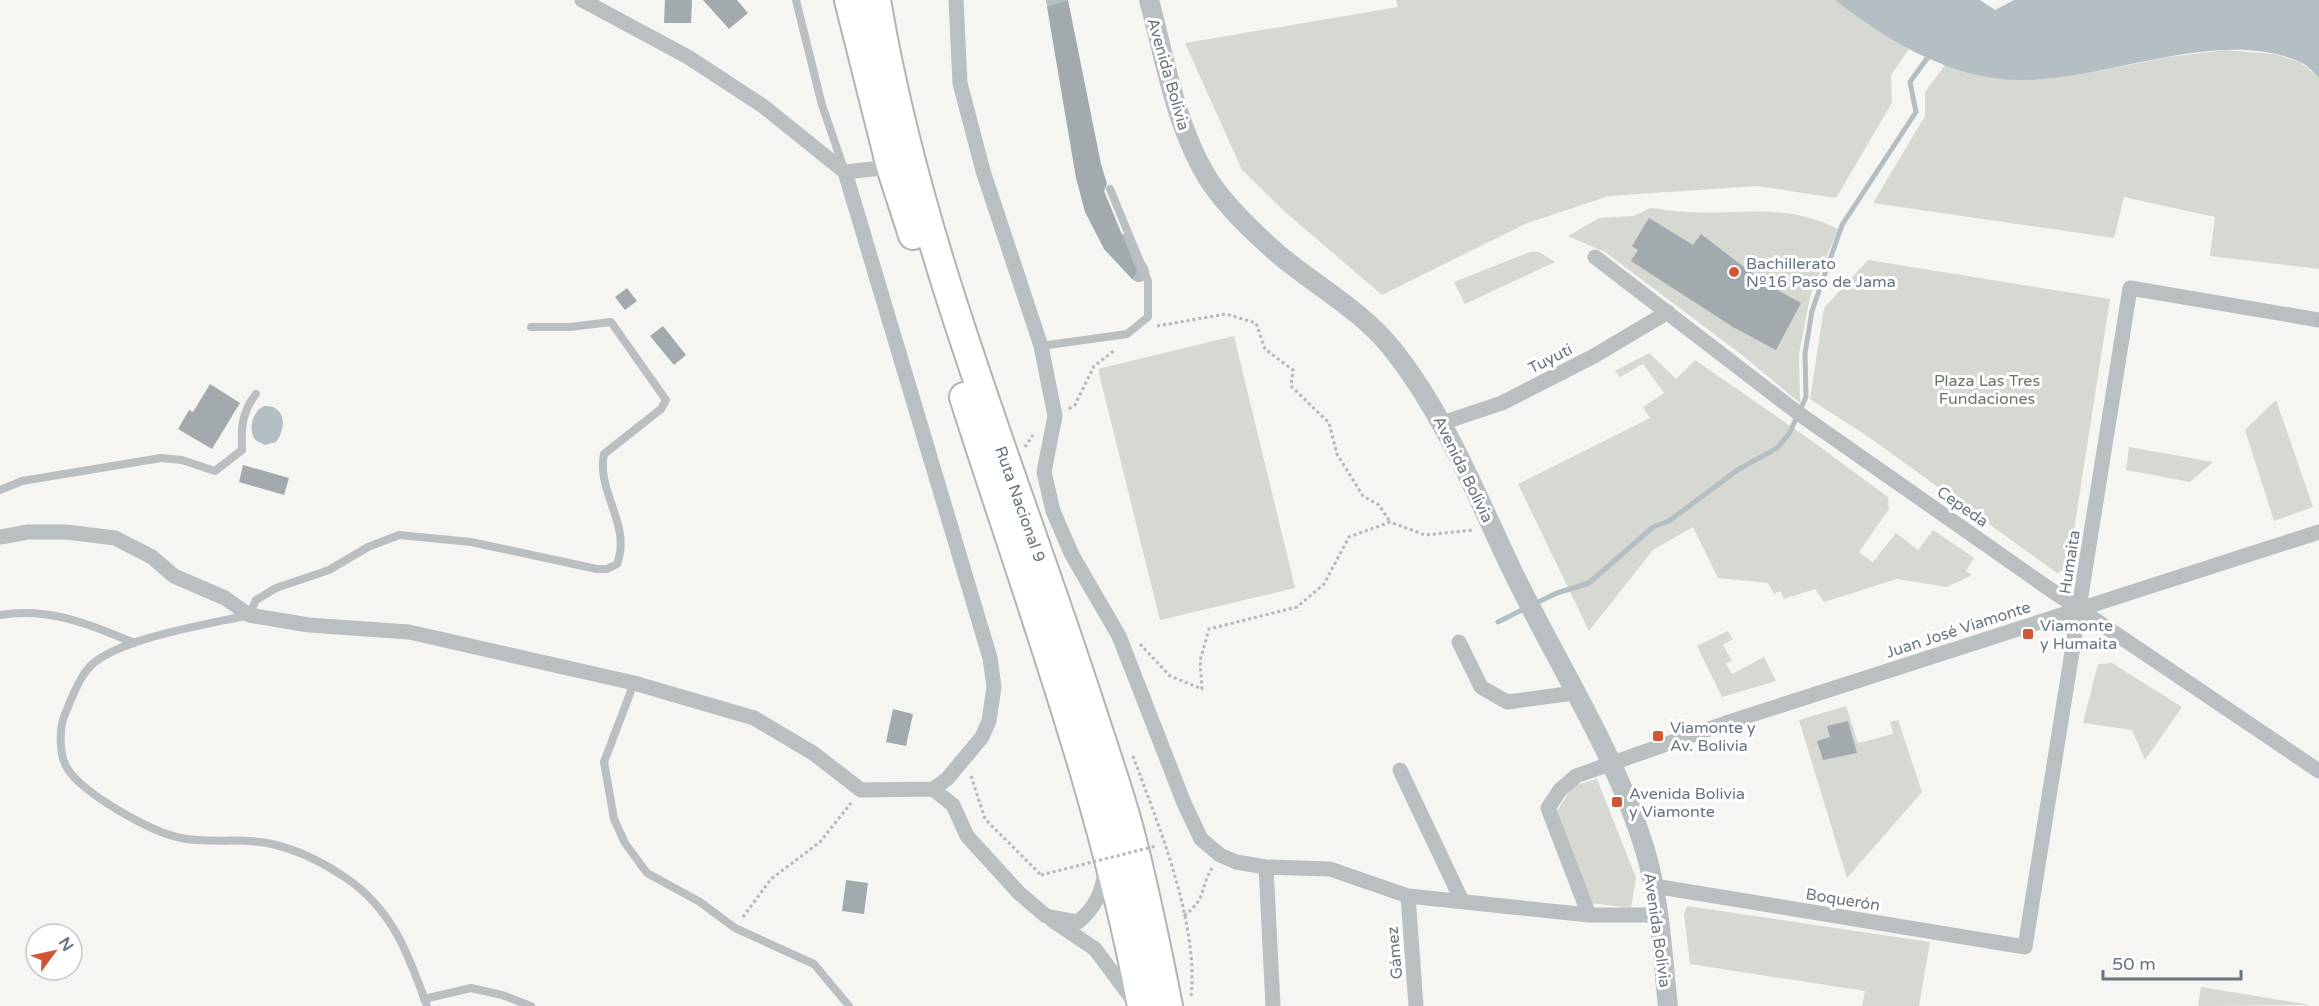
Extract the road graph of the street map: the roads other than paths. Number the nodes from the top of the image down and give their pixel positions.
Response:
1 (582, 0) edge
2 (796, 0) edge
3 (849, 0) edge
4 (876, 0) edge
5 (956, 0) edge
6 (1149, 0) edge
7 (891, 167) junction
8 (845, 172) junction
9 (1110, 189) dead end
10 (1595, 257) dead end
11 (1668, 312) junction
12 (2319, 320) edge
13 (531, 327) dead end
14 (1041, 346) junction
15 (256, 394) dead end
16 (1442, 423) junction
17 (0, 490) edge
18 (2319, 532) edge
19 (0, 537) edge
20 (2080, 609) junction
21 (0, 615) edge
22 (249, 615) junction
23 (1459, 642) dead end
24 (134, 643) junction
25 (634, 683) junction
26 (1575, 693) junction
27 (1610, 762) junction
28 (1400, 770) dead end
29 (2319, 771) edge
30 (933, 789) junction
31 (1108, 849) junction
32 (1266, 867) junction
33 (1654, 886) junction
34 (1408, 896) junction
35 (1462, 901) junction
36 (1046, 915) junction
37 (1589, 915) junction
38 (1658, 915) junction
39 (2025, 947) joint
40 (425, 1002) edge
41 (531, 1006) edge
42 (849, 1006) edge
43 (1140, 1006) edge
44 (1168, 1006) edge
45 (1273, 1006) edge
46 (1416, 1006) edge
47 (1668, 1006) edge

1 - 8 street
2 - 8 lane
3 - 7 highway, Ruta Nacional 9
4 - 44 highway, Ruta Nacional 9
5 - 14 street
6 - 16 street, Avenida Bolivia
7 - 8 street
7 - 31 highway, Ruta Nacional 9
8 - 30 street
9 - 14 lane
10 - 11 street, Cepeda
11 - 16 street, Tuyuti
11 - 20 street, Cepeda
12 - 20 street, Humaita
13 - 22 lane
14 - 32 street
15 - 17 lane
16 - 26 street, Avenida Bolivia
18 - 20 street, Juan José Viamonte
19 - 22 street
20 - 27 street, Juan José Viamonte
20 - 29 street, Cepeda
20 - 39 street, Humaita
21 - 24 lane
22 - 24 lane
22 - 25 street
23 - 26 street
24 - 40 lane
25 - 30 street
25 - 42 lane
26 - 27 street, Avenida Bolivia
27 - 33 street, Avenida Bolivia
27 - 37 street, Juan José Viamonte
28 - 35 street
30 - 36 street
31 - 36 street
31 - 43 highway, Ruta Nacional 9
32 - 34 street
32 - 45 street
33 - 38 street, Avenida Bolivia
33 - 39 street, Boquerón
34 - 35 street
34 - 46 street, Gámez
35 - 37 street
36 - 43 street
37 - 38 street
38 - 47 street, Avenida Bolivia
40 - 41 lane

